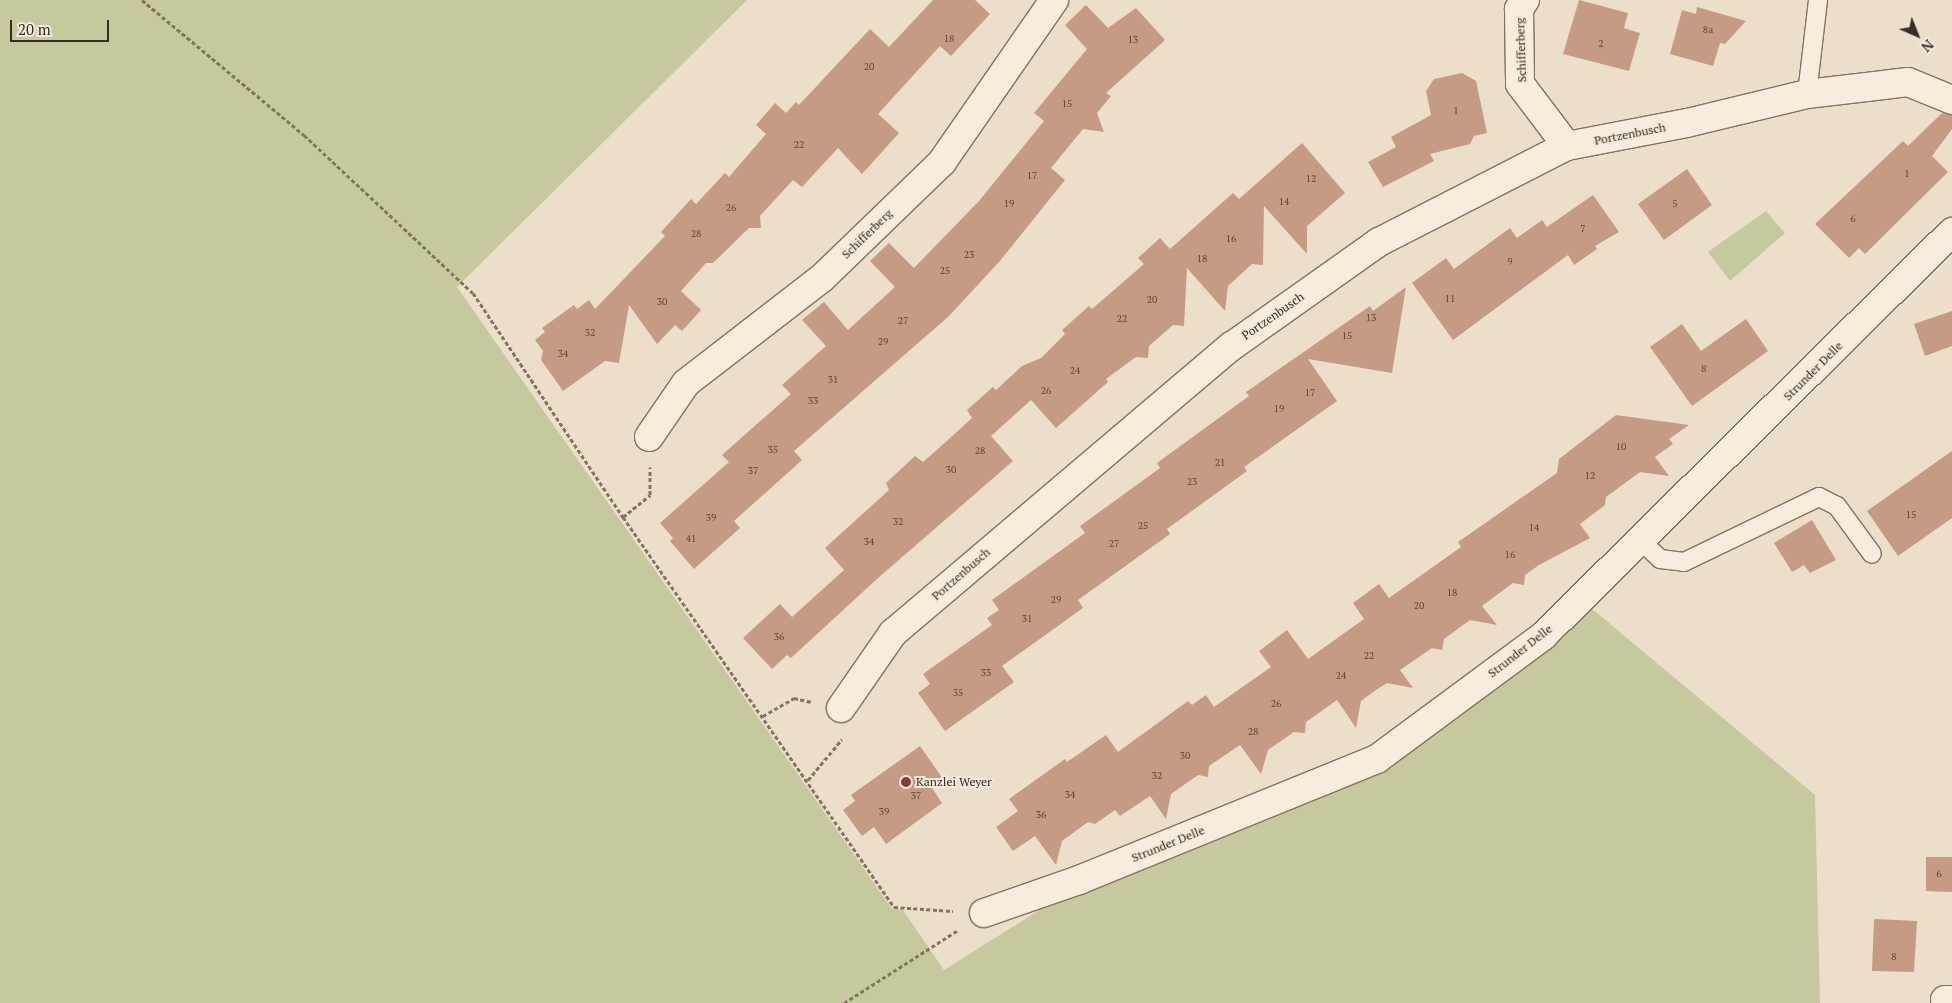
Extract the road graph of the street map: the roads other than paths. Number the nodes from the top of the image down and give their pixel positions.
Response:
1 (1054, 0) edge
2 (1525, 0) edge
3 (1818, 0) edge
4 (1807, 94) junction
5 (1952, 100) edge
6 (1567, 146) junction
7 (1952, 232) edge
8 (649, 437) road end
9 (1641, 541) junction
10 (1872, 554) dead end
11 (841, 708) road end
12 (984, 913) road end

1 - 8 street, Schifferberg
2 - 6 street, Schifferberg
3 - 4 lane
4 - 5 street, Portzenbusch
4 - 6 street, Portzenbusch
6 - 11 street, Portzenbusch
7 - 9 street, Strunder Delle
9 - 10 lane
9 - 12 street, Strunder Delle

